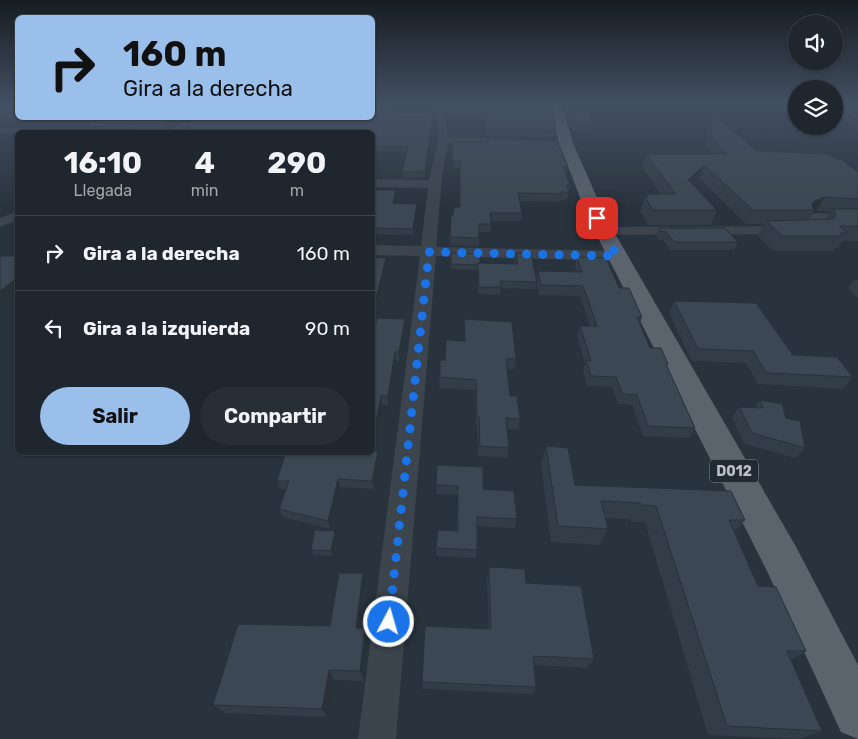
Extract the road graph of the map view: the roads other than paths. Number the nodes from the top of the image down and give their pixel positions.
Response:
1 (565, 139) edge
2 (443, 140) joint
3 (566, 143) junction
4 (375, 183) edge
5 (436, 184) junction
6 (15, 217) edge
7 (858, 219) edge
8 (0, 223) edge
9 (610, 243) junction
10 (375, 250) edge
11 (429, 252) junction
12 (858, 715) edge
13 (377, 739) edge

1 - 3 main road, D012
2 - 3 street
2 - 5 street
3 - 9 main road, D012
4 - 5 street
5 - 11 street
6 - 8 street
7 - 9 street
9 - 11 street
9 - 12 main road, D012
10 - 11 street
11 - 13 street

